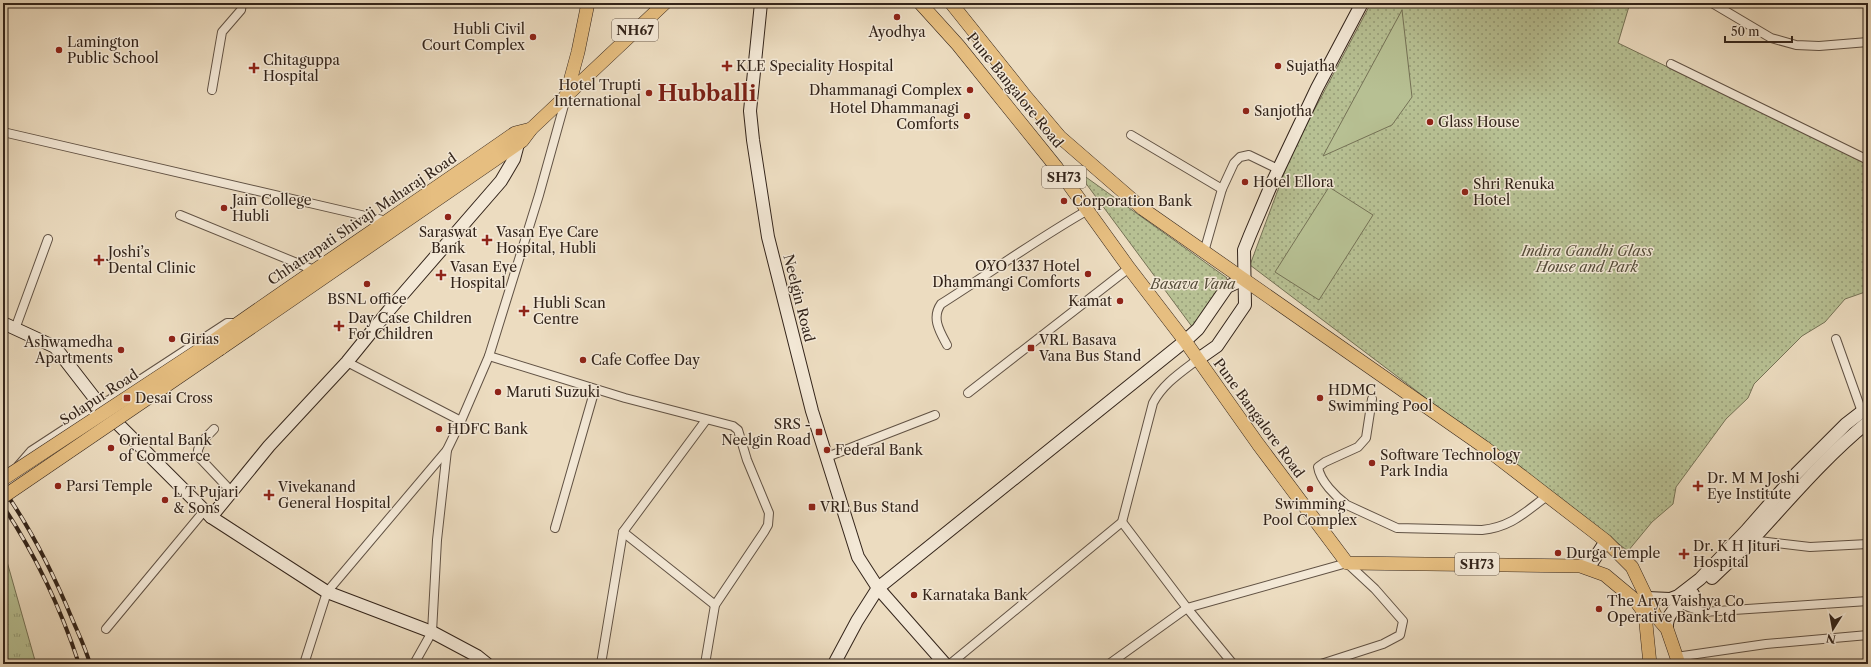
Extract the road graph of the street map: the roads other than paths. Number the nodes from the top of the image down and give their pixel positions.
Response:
1 (242, 3) edge
2 (588, 3) edge
3 (665, 3) edge
4 (761, 3) edge
5 (920, 3) edge
6 (952, 3) edge
7 (1362, 3) edge
8 (1712, 3) edge
9 (1868, 42) edge
10 (578, 52) junction
11 (606, 58) junction
12 (1672, 64) dead end
13 (212, 90) dead end
14 (566, 96) junction
15 (531, 129) junction
16 (3, 132) edge
17 (1131, 135) dead end
18 (518, 144) junction
19 (1868, 160) edge
20 (1278, 169) junction
21 (1222, 189) junction
22 (1088, 210) junction
23 (180, 215) dead end
24 (387, 221) junction
25 (48, 239) dead end
26 (1204, 252) junction
27 (1129, 268) junction
28 (314, 270) junction
29 (1244, 279) junction
30 (3, 323) edge
31 (15, 328) junction
32 (240, 328) junction
33 (1836, 339) dead end
34 (1185, 341) junction
35 (216, 345) junction
36 (947, 346) dead end
37 (489, 356) junction
38 (1197, 360) junction
39 (347, 362) junction
40 (595, 389) junction
41 (968, 393) dead end
42 (1372, 398) dead end
43 (101, 406) junction
44 (1866, 414) edge
45 (935, 415) dead end
46 (460, 420) junction
47 (706, 420) junction
48 (115, 421) junction
49 (214, 429) dead end
50 (447, 450) junction
51 (826, 457) junction
52 (14, 471) junction
53 (3, 479) edge
54 (20, 486) junction
55 (232, 492) junction
56 (1547, 496) junction
57 (3, 497) edge
58 (208, 514) junction
59 (1122, 522) junction
60 (555, 528) dead end
61 (623, 532) junction
62 (1751, 540) junction
63 (1606, 541) junction
64 (1868, 544) edge
65 (1347, 563) junction
66 (1580, 566) junction
67 (878, 588) junction
68 (327, 592) junction
69 (1647, 598) junction
70 (1684, 598) junction
71 (1868, 601) edge
72 (715, 605) junction
73 (1187, 608) junction
74 (1650, 614) junction
75 (106, 629) dead end
76 (1667, 629) junction
77 (432, 632) junction
78 (1868, 635) edge
79 (1678, 660) edge
80 (304, 664) edge
81 (414, 664) edge
82 (487, 664) edge
83 (601, 664) edge
84 (705, 664) edge
85 (834, 664) edge
86 (945, 664) edge
87 (950, 664) edge
88 (1109, 664) edge
89 (1233, 664) edge
90 (1320, 664) edge
91 (1650, 664) edge

1 - 13 street
2 - 10 main road
3 - 11 main road, NH67
4 - 51 street, Neelgin Road
5 - 22 main road, Pune Bangalore Road / SH73
6 - 26 main road, Pune Bangalore Road / SH73
7 - 20 street
8 - 9 street
10 - 11 main road, NH67
10 - 14 main road
11 - 14 main road
12 - 19 street
14 - 15 main road
14 - 37 street
15 - 18 main road
15 - 24 main road, Chhatrapati Shivaji Maharaj Road
16 - 24 street
17 - 21 street
18 - 32 main road
18 - 39 street
20 - 21 street
20 - 29 street
21 - 26 street
22 - 27 main road, Pune Bangalore Road / SH73
22 - 36 street
23 - 28 street
24 - 28 main road, Chhatrapati Shivaji Maharaj Road
25 - 31 street
26 - 29 main road, Pune Bangalore Road / SH73
27 - 34 main road, Pune Bangalore Road / SH73
27 - 41 street
28 - 32 main road, Chhatrapati Shivaji Maharaj Road
29 - 34 street
29 - 38 street
29 - 56 main road, SH73
30 - 31 street
31 - 43 street
32 - 35 main road, Chhatrapati Shivaji Maharaj Road
32 - 43 street
32 - 48 street
33 - 44 street
34 - 38 main road, Pune Bangalore Road / SH73
34 - 67 street
35 - 52 main road, Solapur Road, bridge
35 - 54 main road, bridge
37 - 40 street
37 - 46 street
38 - 59 street
38 - 65 main road, Pune Bangalore Road / SH73
39 - 46 street
39 - 55 street
40 - 47 street
40 - 60 street
42 - 56 street
43 - 48 street
43 - 52 street
44 - 62 street
44 - 70 street
45 - 51 street
46 - 50 street
47 - 61 street
47 - 72 street
48 - 54 street
48 - 58 street
49 - 55 street
50 - 68 street
50 - 77 street
51 - 67 street, Neelgin Road
52 - 53 main road, Solapur Road, bridge
54 - 57 main road, bridge
55 - 58 street
56 - 63 main road, SH73
58 - 68 street
58 - 75 street
59 - 73 street
59 - 87 street
61 - 72 street
61 - 83 street
62 - 64 street
62 - 70 street
63 - 66 street
63 - 69 main road, SH73
65 - 66 main road, SH73
65 - 73 street
65 - 90 street
66 - 74 main road, SH73
67 - 85 street
67 - 86 street, Neelgin Road
68 - 77 street
68 - 80 street
69 - 70 street
69 - 74 main road, SH73
70 - 71 street
70 - 74 street
70 - 76 street
72 - 84 street
73 - 88 street
73 - 89 street
74 - 76 main road, SH73
74 - 91 main road, SH73
76 - 79 main road, SH73
77 - 81 street
77 - 82 street
78 - 79 street

